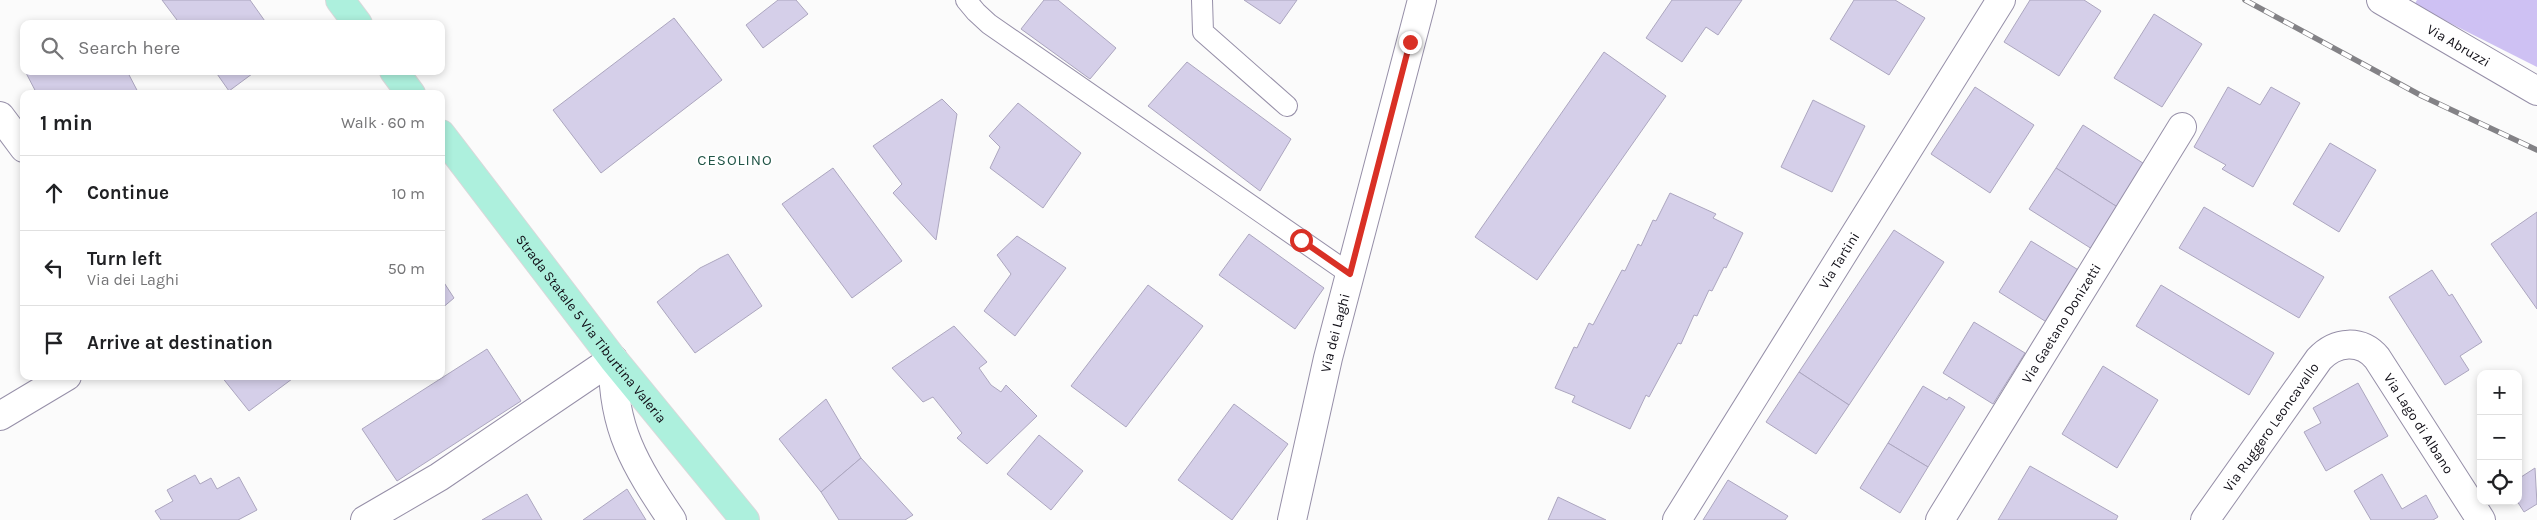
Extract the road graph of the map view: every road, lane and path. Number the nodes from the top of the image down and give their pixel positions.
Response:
1 (340, 0) edge
2 (966, 0) edge
3 (1202, 0) edge
4 (2001, 0) edge
5 (2381, 0) edge
6 (1417, 3) edge
7 (355, 20) edge
8 (397, 75) edge
9 (408, 90) edge
10 (2537, 91) edge
11 (1287, 106) dead end
12 (0, 116) edge
13 (2182, 128) dead end
14 (20, 143) edge
15 (445, 146) edge
16 (1350, 274) junction
17 (2346, 344) joint
18 (613, 359) junction
19 (60, 380) edge
20 (0, 416) edge
21 (365, 520) edge
22 (672, 520) edge
23 (745, 520) edge
24 (1292, 520) edge
25 (1677, 520) edge
26 (1940, 520) edge
27 (2205, 520) edge
28 (2481, 520) edge

1 - 7 main road
2 - 16 lane
3 - 11 lane
4 - 25 street, Via Tartini
5 - 10 street, Via Abruzzi
6 - 16 street, Via dei Laghi
8 - 9 main road
12 - 14 street
13 - 26 street, Via Gaetano Donizetti
15 - 18 main road, Strada Statale 5 Via Tiburtina Valeria
16 - 24 street, Via dei Laghi
17 - 27 street, Via Ruggero Leoncavallo
17 - 28 street, Via Lago di Albano
18 - 21 street
18 - 22 street
18 - 23 main road, Strada Statale 5 Via Tiburtina Valeria
19 - 20 street

